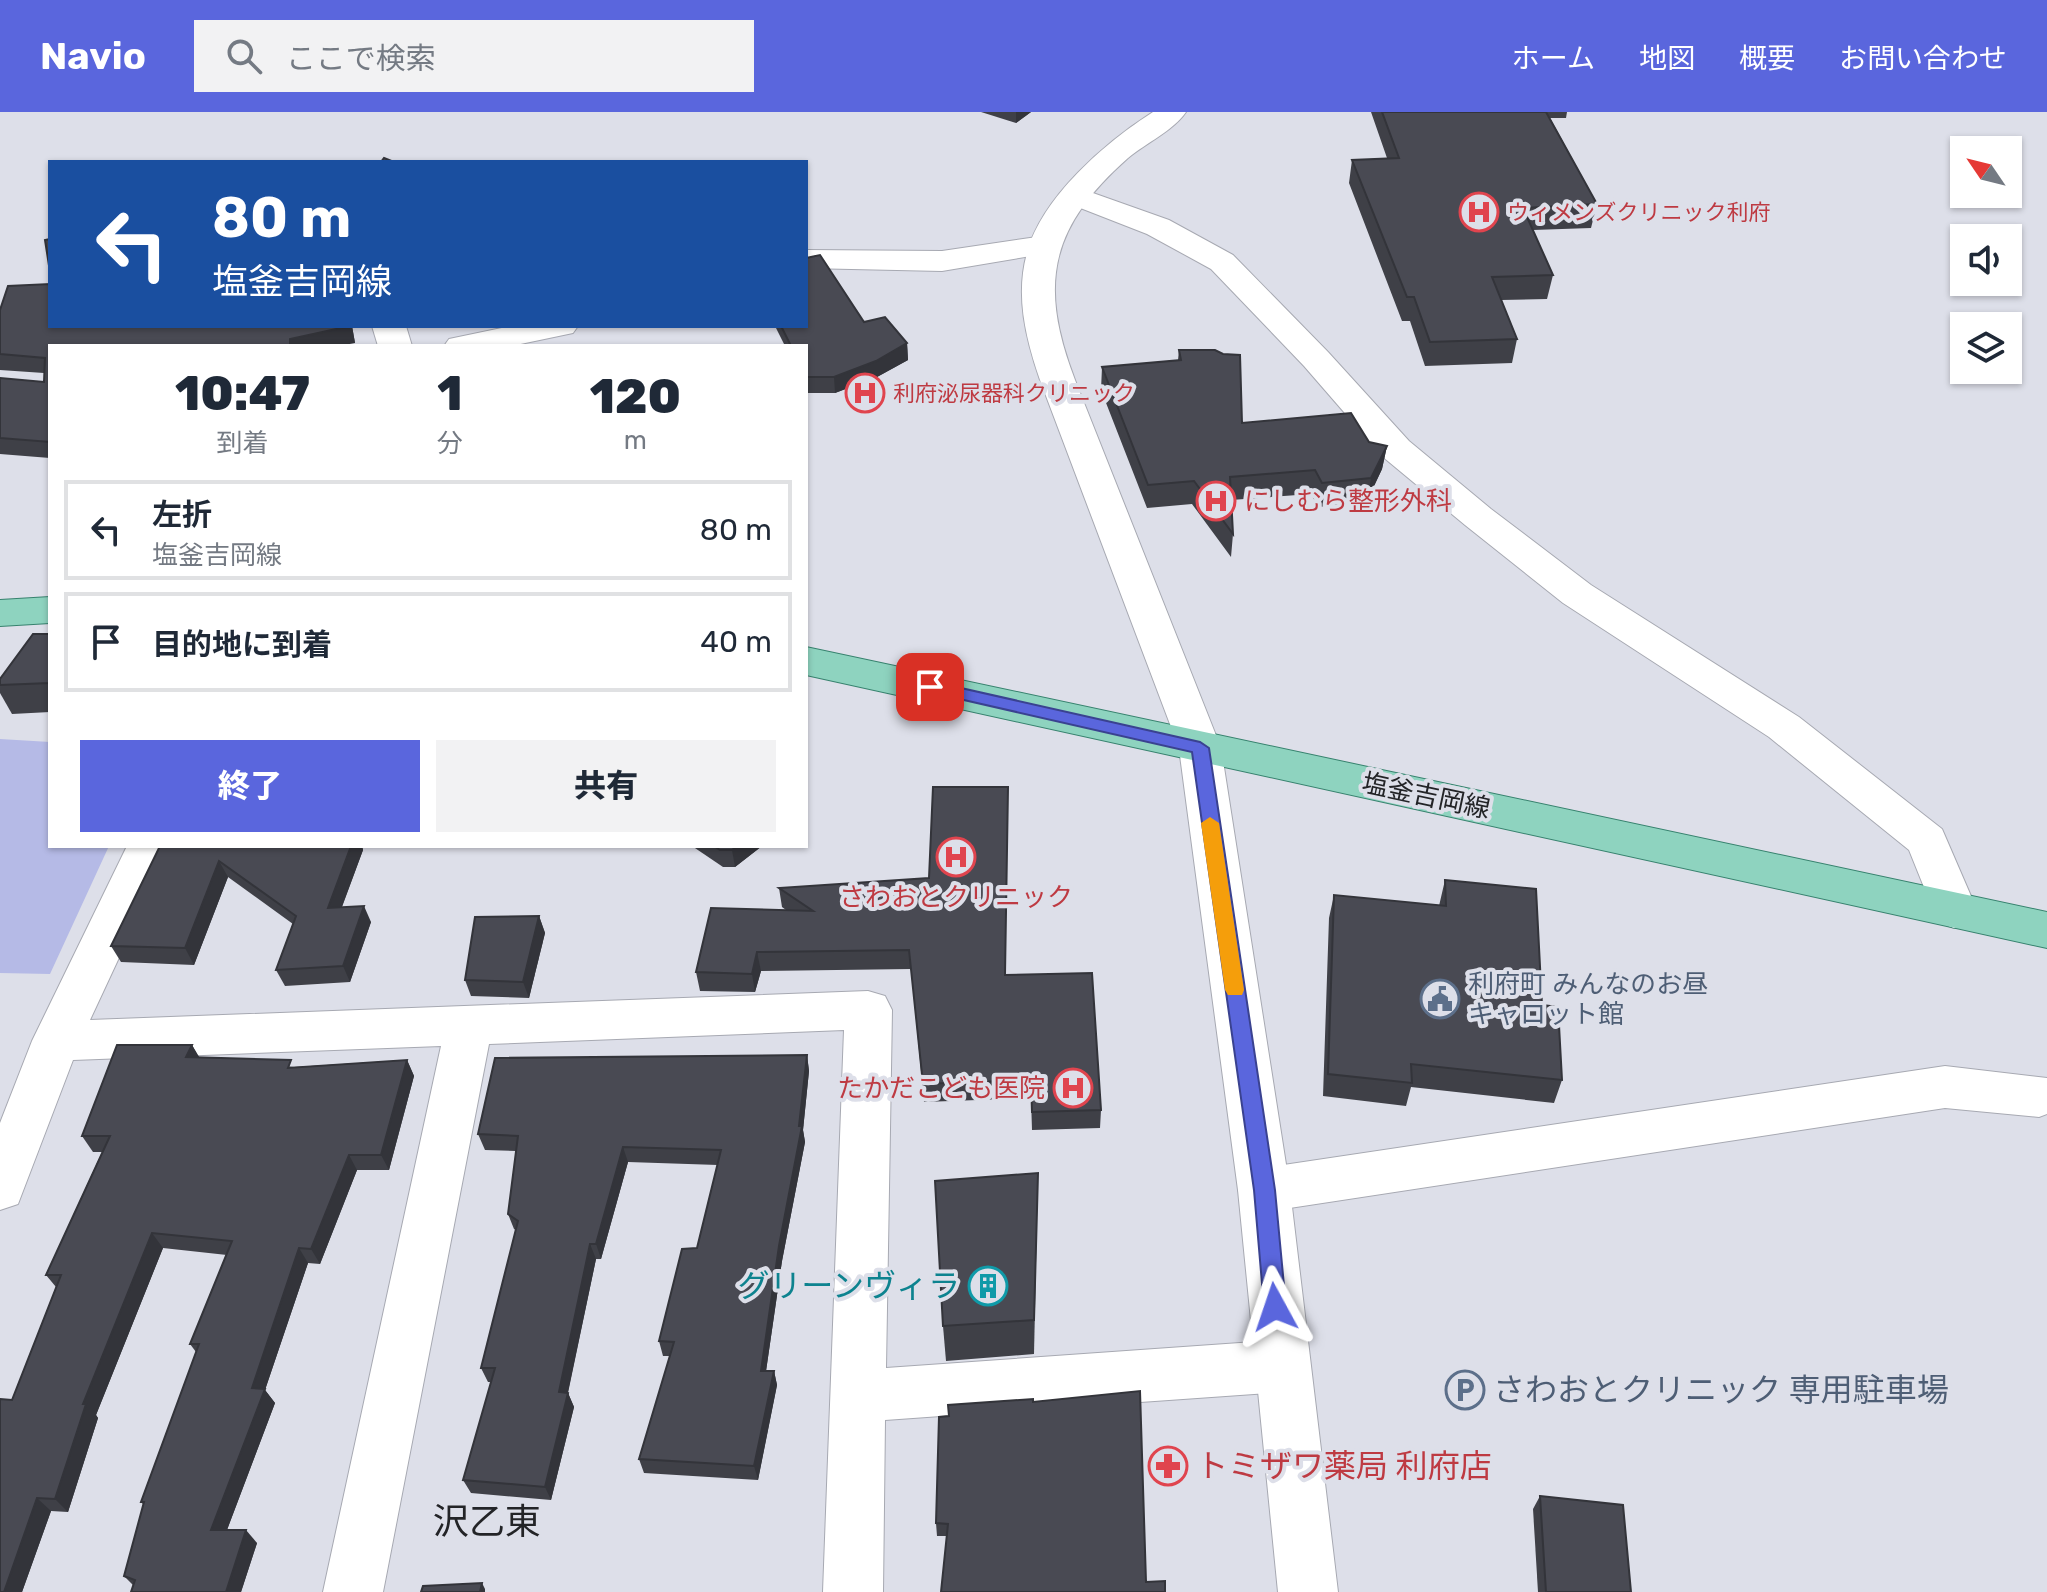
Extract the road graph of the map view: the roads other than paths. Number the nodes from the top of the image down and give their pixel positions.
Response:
1 (1172, 112) edge
2 (1076, 196) junction
3 (1044, 245) junction
4 (808, 259) edge
5 (551, 328) edge
6 (471, 344) edge
7 (48, 610) edge
8 (0, 613) edge
9 (808, 661) edge
10 (1200, 748) junction
11 (148, 848) edge
12 (1954, 910) junction
13 (2047, 930) edge
14 (469, 1025) junction
15 (56, 1041) junction
16 (2039, 1096) dead end
17 (0, 1188) edge
18 (1264, 1190) junction
19 (1281, 1366) junction
20 (858, 1396) junction
21 (353, 1592) edge
22 (853, 1592) edge
23 (1308, 1592) edge

1 - 2 street
2 - 3 street
2 - 12 street
3 - 4 street
3 - 10 street
5 - 6 street
7 - 8 main road
9 - 10 main road, 塩釜吉岡線
10 - 12 main road, 塩釜吉岡線
10 - 18 street
11 - 15 street
12 - 13 main road, 塩釜吉岡線
14 - 15 street
14 - 20 street
14 - 21 street
15 - 17 street
16 - 18 street
18 - 19 street
19 - 20 street
19 - 23 street
20 - 22 street

